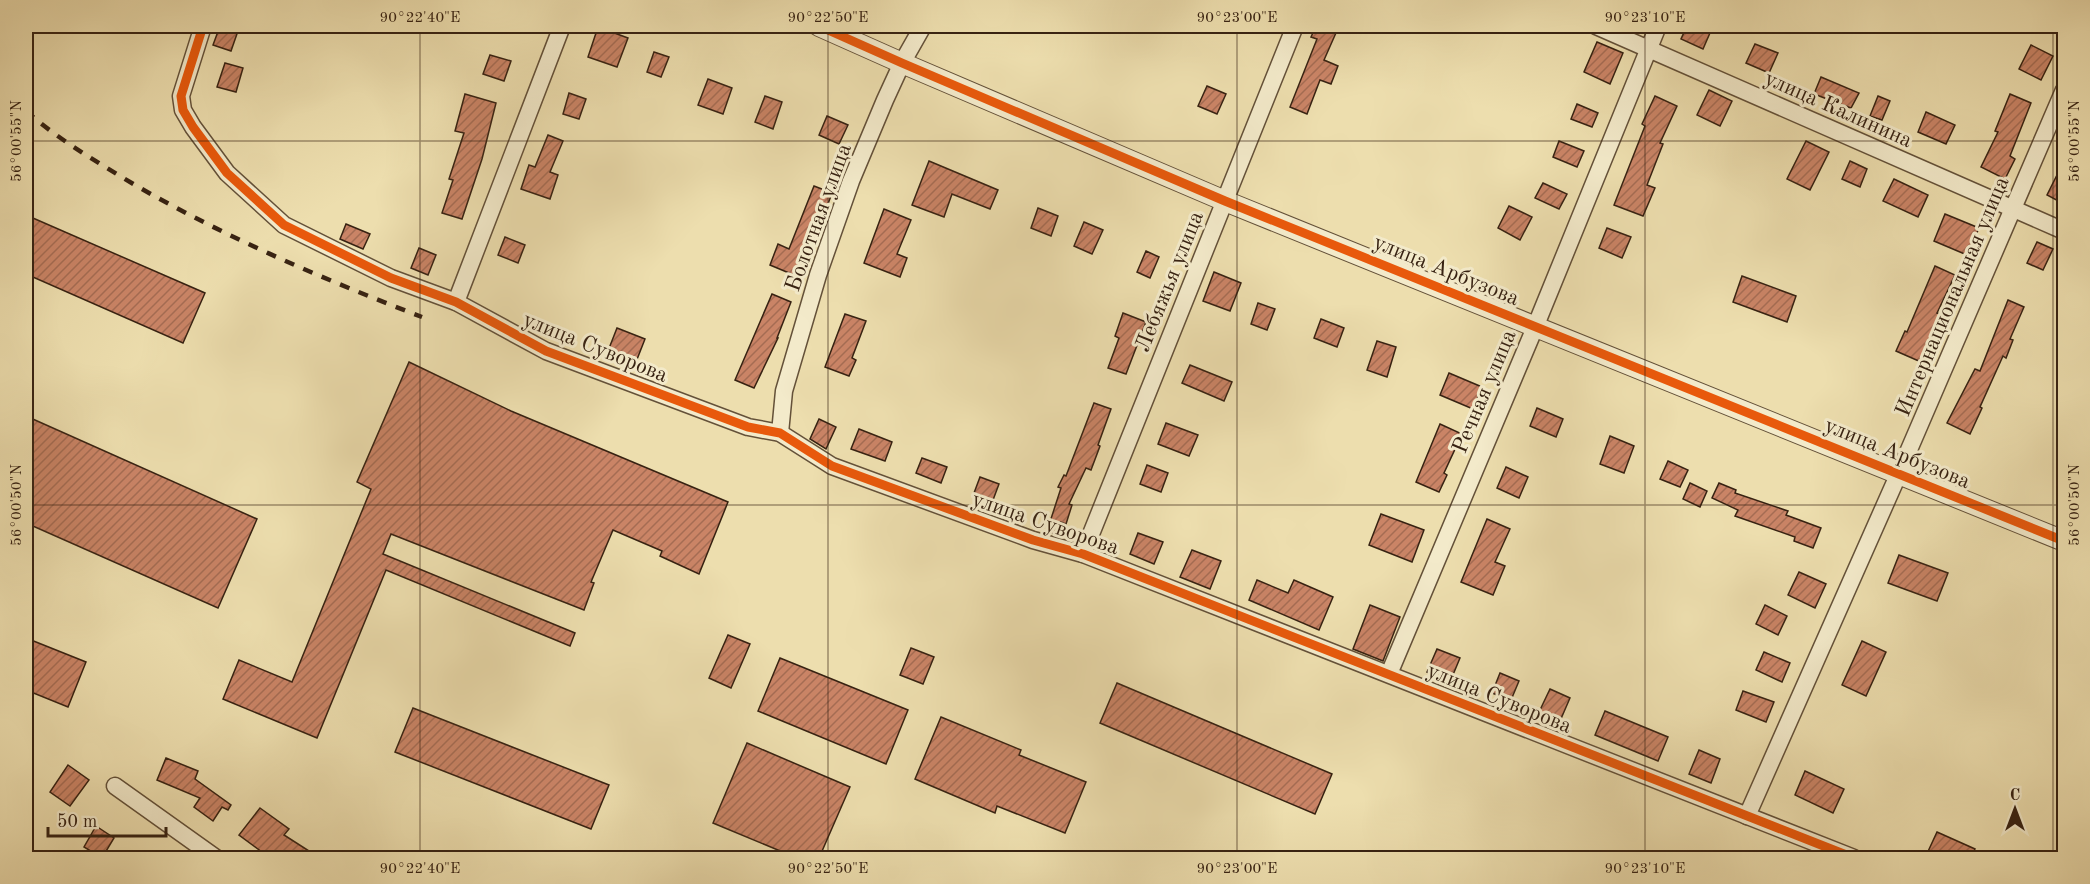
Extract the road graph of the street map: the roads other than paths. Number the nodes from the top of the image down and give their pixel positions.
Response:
1 (203, 26) edge
2 (562, 26) edge
3 (819, 26) edge
4 (923, 26) edge
5 (1295, 26) edge
6 (1596, 26) edge
7 (1658, 26) edge
8 (1648, 48) junction
9 (902, 63) junction
10 (2064, 90) edge
11 (1225, 201) junction
12 (2014, 208) junction
13 (2064, 231) edge
14 (456, 302) junction
15 (1536, 325) junction
16 (780, 433) junction
17 (1899, 473) junction
18 (2064, 541) edge
19 (1083, 554) junction
20 (1389, 674) junction
21 (115, 786) dead end
22 (1747, 816) junction
23 (216, 858) edge
24 (1854, 858) edge

1 - 14 street, улица Суворова
2 - 14 street
3 - 9 street, улица Арбузова
4 - 9 street, Болотная улица
5 - 11 street, Лебяжья улица
6 - 8 street, улица Калинина
7 - 8 street, Речная улица
8 - 12 street, улица Калинина
8 - 15 street, Речная улица
9 - 11 street, улица Арбузова
9 - 16 street, Болотная улица
10 - 12 street, Интернациональная улица
11 - 15 street, улица Арбузова
11 - 19 street, Лебяжья улица
12 - 13 street, улица Калинина
12 - 17 street, Интернациональная улица
14 - 16 street, улица Суворова
15 - 17 street, улица Арбузова
15 - 20 street, Речная улица
16 - 19 street, улица Суворова
17 - 18 street, улица Арбузова
17 - 22 street, Интернациональная улица
19 - 20 street, улица Суворова
20 - 22 street, улица Суворова
21 - 23 street
22 - 24 street, улица Суворова

